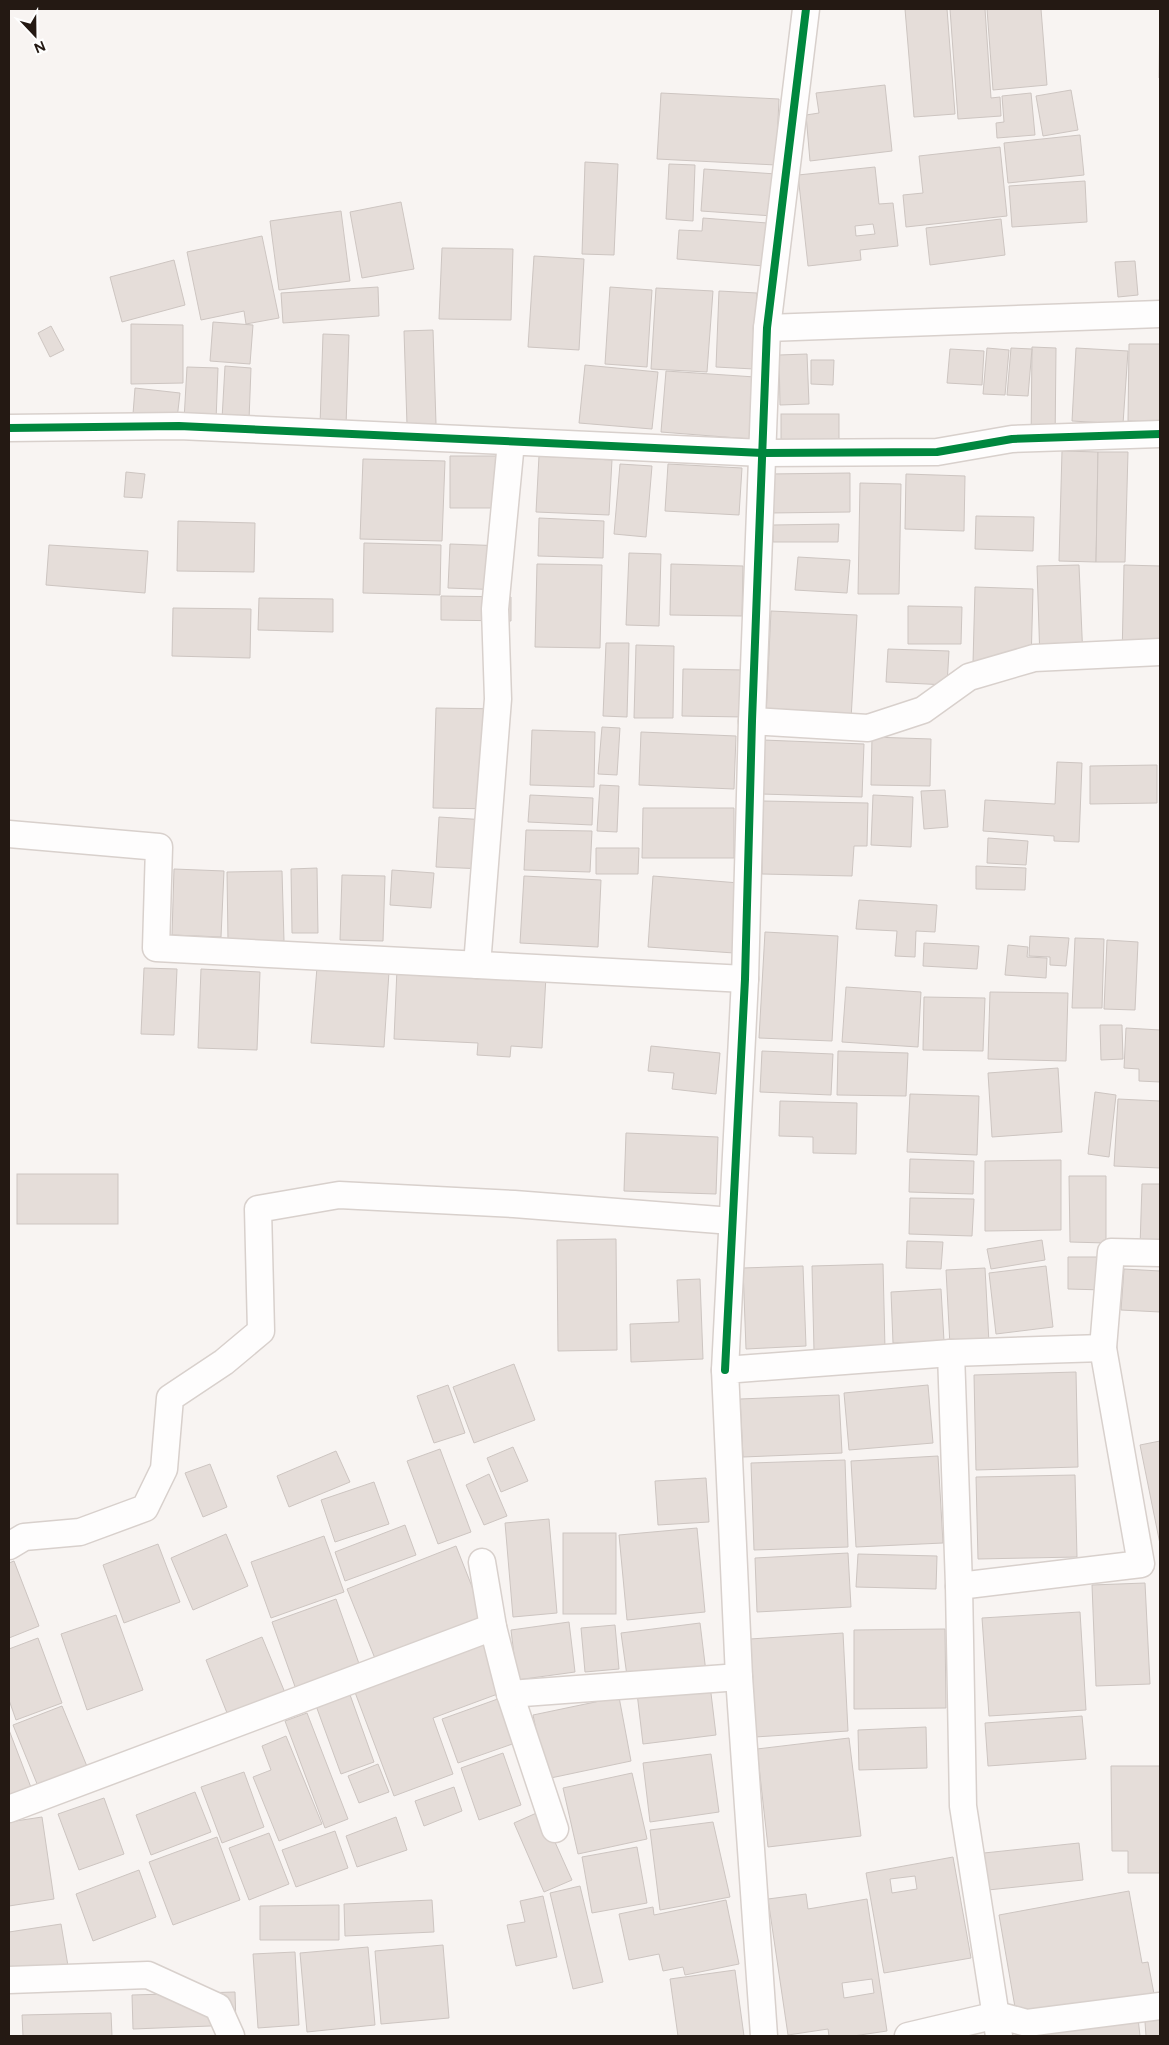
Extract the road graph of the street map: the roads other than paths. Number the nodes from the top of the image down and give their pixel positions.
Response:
1 (806, 9) edge
2 (1160, 314) edge
3 (767, 328) junction
4 (9, 428) edge
5 (1160, 434) edge
6 (511, 442) junction
7 (763, 453) junction
8 (1160, 652) edge
9 (752, 721) junction
10 (9, 834) edge
11 (477, 965) junction
12 (746, 979) junction
13 (732, 1221) junction
14 (1160, 1253) edge
15 (1103, 1348) junction
16 (951, 1353) junction
17 (725, 1370) junction
18 (9, 1546) edge
19 (482, 1562) dead end
20 (1151, 1564) edge
21 (959, 1586) junction
22 (493, 1627) junction
23 (739, 1677) junction
24 (510, 1694) junction
25 (9, 1810) edge
26 (555, 1829) dead end
27 (9, 1980) edge
28 (1160, 2006) edge
29 (998, 2026) edge
30 (231, 2036) edge
31 (764, 2036) edge
32 (908, 2036) edge

1 - 3 street
2 - 3 street
3 - 7 street
4 - 6 street
5 - 7 street
6 - 7 street
6 - 11 street
7 - 9 street
8 - 9 street
9 - 12 street
10 - 11 street
11 - 12 street
12 - 13 street
13 - 17 street
13 - 18 street
14 - 15 street
15 - 16 street
15 - 20 street
16 - 17 street
16 - 21 street
17 - 23 street
19 - 22 street
20 - 21 street
21 - 29 street
22 - 24 street
22 - 25 street
23 - 24 street
23 - 31 street
24 - 26 street
27 - 30 street
28 - 29 street
29 - 32 street

